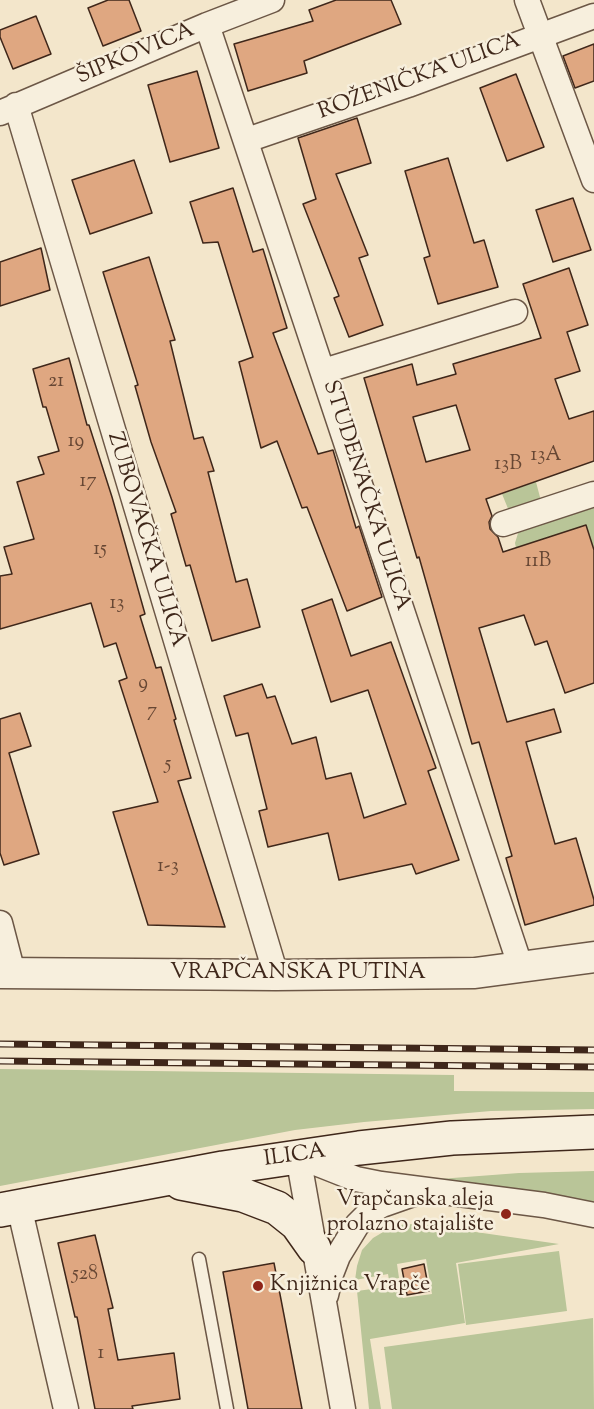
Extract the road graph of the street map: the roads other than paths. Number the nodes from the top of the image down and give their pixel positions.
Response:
1 (272, 0) edge
2 (527, 0) edge
3 (594, 16) edge
4 (207, 25) junction
5 (540, 34) junction
6 (8, 109) edge
7 (247, 140) junction
8 (594, 177) edge
9 (515, 312) dead end
10 (324, 371) junction
11 (594, 494) edge
12 (503, 524) dead end
13 (0, 923) edge
14 (594, 957) edge
15 (521, 968) junction
16 (7, 973) edge
17 (276, 975) junction
18 (594, 1132) edge
19 (298, 1156) junction
20 (155, 1180) junction
21 (427, 1190) junction
22 (10, 1208) edge
23 (594, 1215) edge
24 (314, 1248) junction
25 (199, 1259) dead end
26 (324, 1303) junction
27 (66, 1409) edge
28 (227, 1409) edge
29 (343, 1409) edge

1 - 4 street, ŠIPKOVICA
2 - 5 street
3 - 5 street, ROŽENIČKA ULICA
4 - 6 street, ŠIPKOVICA
4 - 7 street, STUDENAČKA ULICA
5 - 7 street, ROŽENIČKA ULICA
5 - 8 street
6 - 17 street, ZUBOVAČKA ULICA
7 - 10 street, STUDENAČKA ULICA
9 - 10 street
10 - 15 street, STUDENAČKA ULICA
11 - 12 street
13 - 16 street
14 - 15 street, VRAPČANSKA PUTINA
15 - 17 street, VRAPČANSKA PUTINA
16 - 17 street, VRAPČANSKA PUTINA
18 - 19 main road, ILICA
19 - 20 main road, ILICA
19 - 21 street
19 - 24 street
20 - 22 main road, ILICA
20 - 24 main road
21 - 23 street
21 - 26 street
22 - 27 street
24 - 26 street
25 - 28 lane
26 - 29 street

